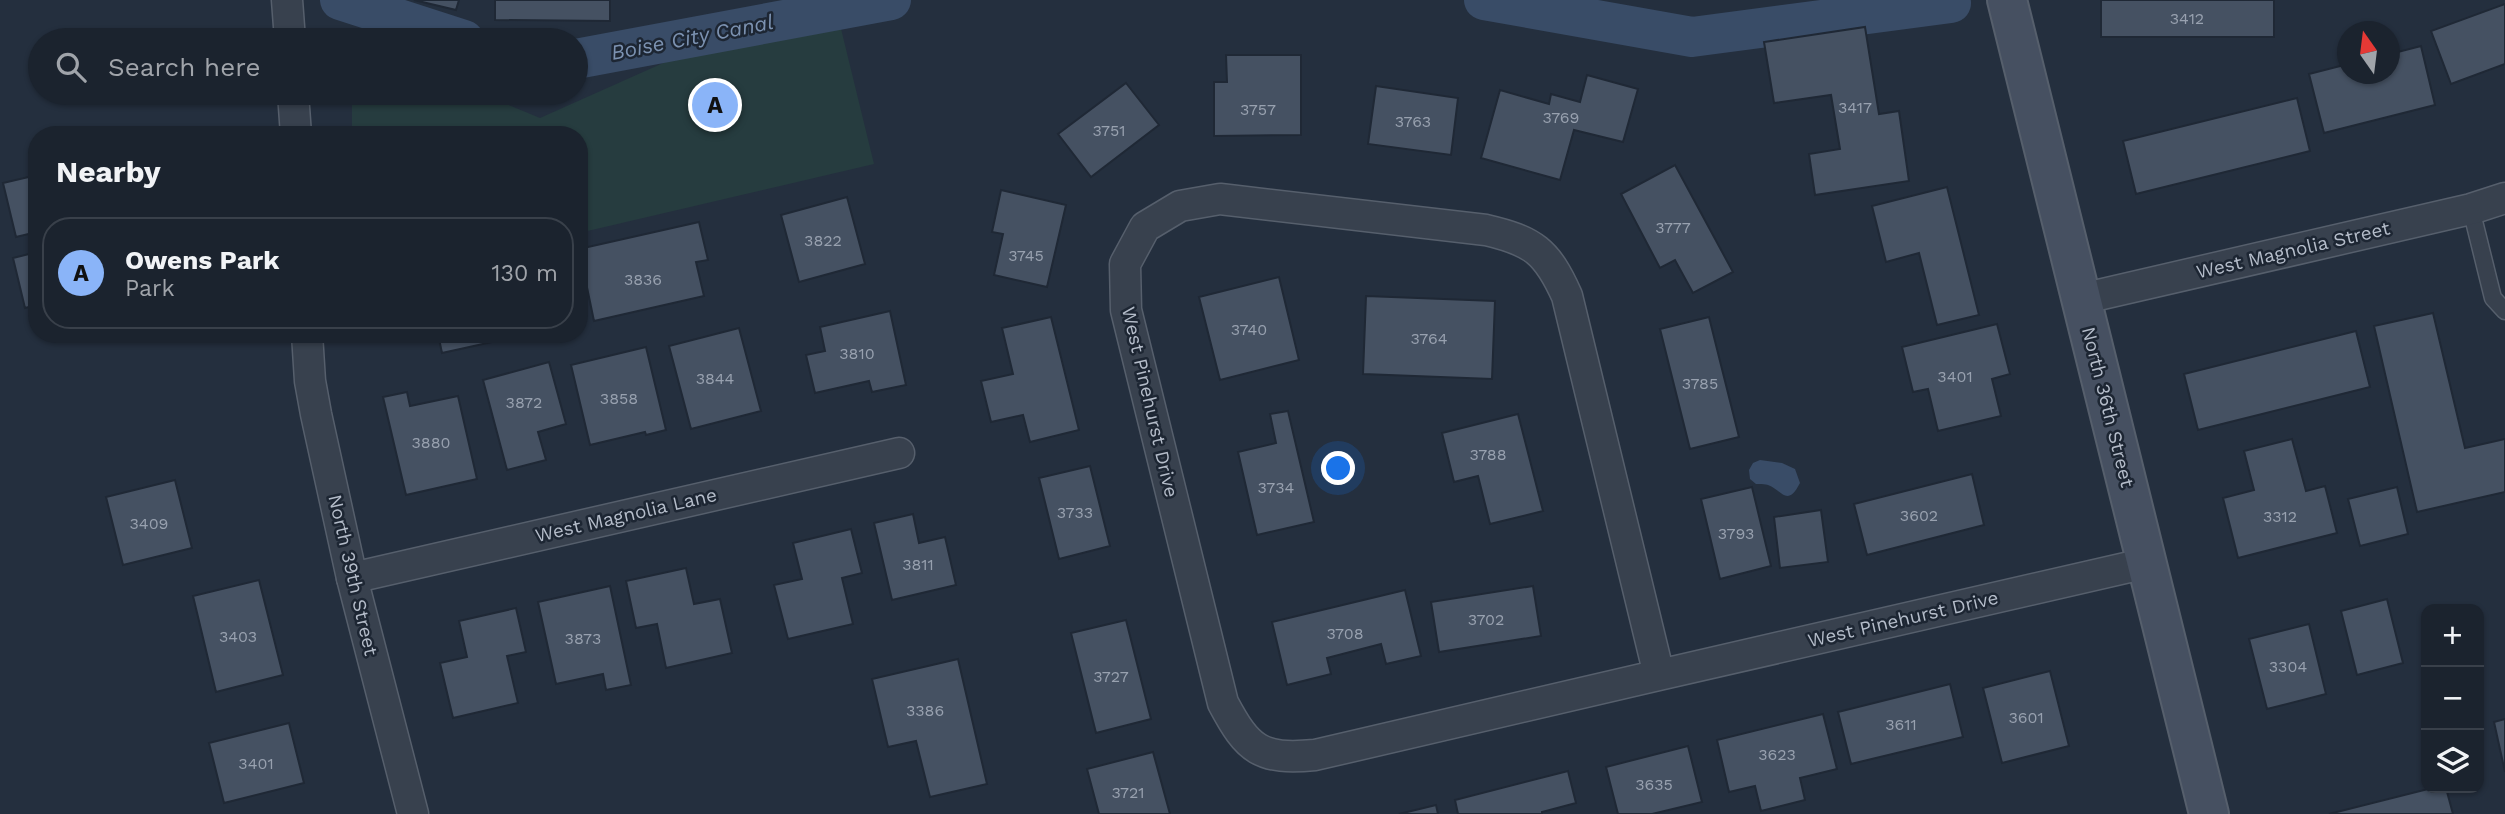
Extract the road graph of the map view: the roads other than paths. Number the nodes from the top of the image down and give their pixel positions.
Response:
1 (287, 0) edge
2 (2007, 0) edge
3 (289, 28) edge
4 (294, 105) edge
5 (295, 126) edge
6 (2505, 198) edge
7 (2471, 209) junction
8 (2081, 299) junction
9 (2505, 311) edge
10 (308, 343) edge
11 (899, 453) dead end
12 (2147, 563) junction
13 (352, 578) junction
14 (1659, 674) junction
15 (413, 814) edge
16 (2208, 814) edge

1 - 3 street
2 - 8 street, North 36th Street
4 - 5 street
6 - 7 street, West Magnolia Street
7 - 8 street, West Magnolia Street
7 - 9 lane
8 - 12 street, North 36th Street
10 - 13 street, North 39th Street
11 - 13 street, West Magnolia Lane
12 - 14 street, West Pinehurst Drive
12 - 16 street, North 36th Street
13 - 15 street, North 39th Street
14 - 14 street, West Pinehurst Drive

